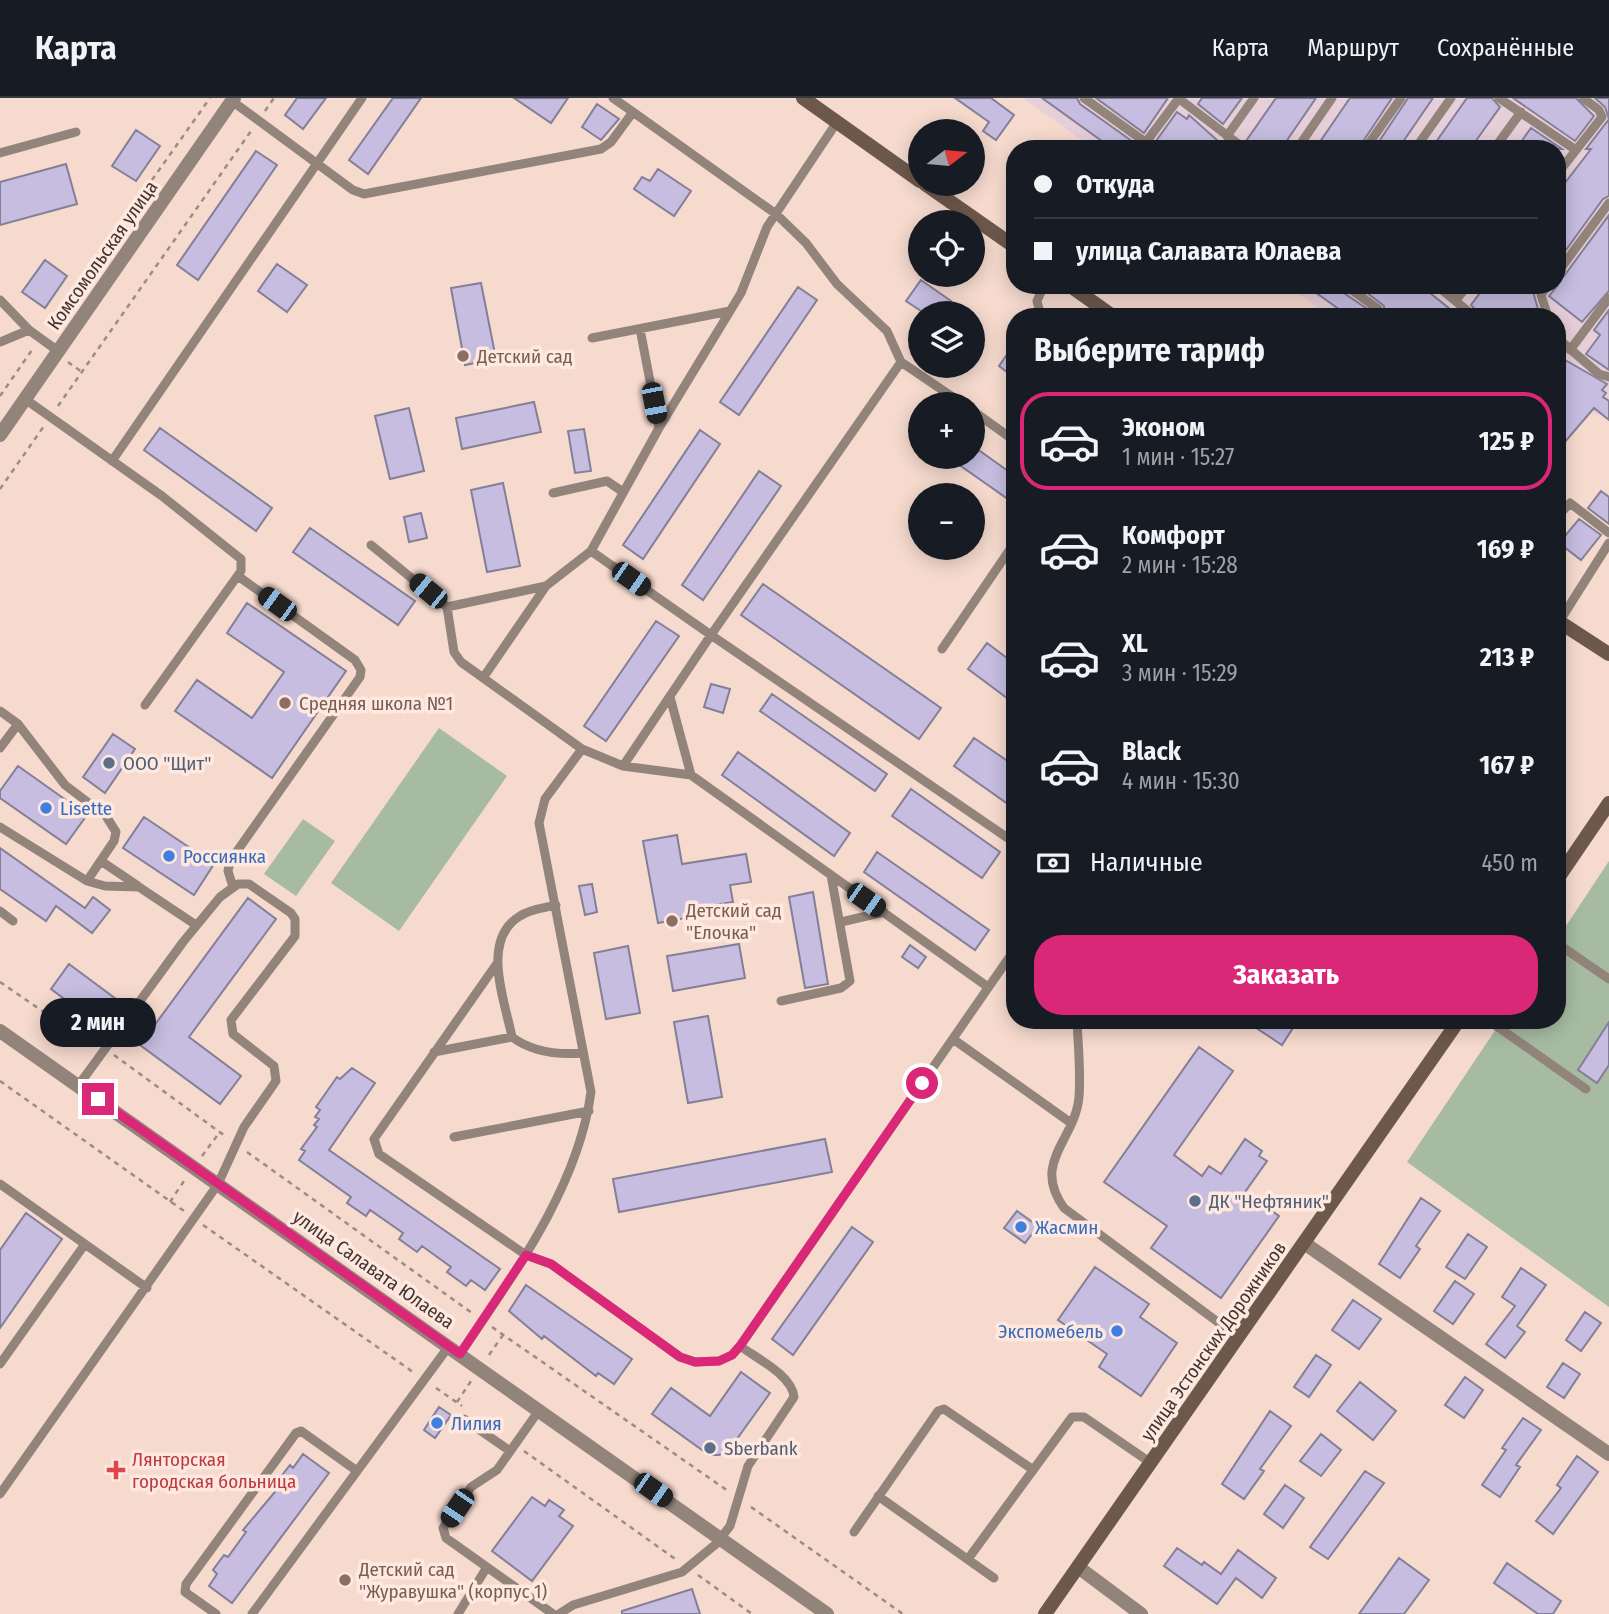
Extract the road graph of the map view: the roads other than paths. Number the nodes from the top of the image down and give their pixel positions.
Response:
1 (362, 98) edge
2 (612, 98) edge
3 (803, 98) edge
4 (1084, 98) edge
5 (1178, 98) edge
6 (1254, 98) edge
7 (1332, 98) edge
8 (1401, 98) edge
9 (1451, 98) edge
10 (1499, 98) edge
11 (1583, 98) edge
12 (233, 100) edge
13 (633, 112) junction
14 (1521, 112) junction
15 (837, 122) junction
16 (76, 132) dead end
17 (1227, 136) junction
18 (1143, 140) edge
19 (1147, 140) edge
20 (1233, 140) edge
21 (1303, 140) edge
22 (1371, 140) edge
23 (1421, 140) edge
24 (1501, 140) edge
25 (1562, 140) edge
26 (1566, 143) edge
27 (1576, 150) junction
28 (0, 153) edge
29 (315, 163) junction
30 (1566, 163) edge
31 (908, 172) edge
32 (942, 196) edge
33 (1609, 203) edge
34 (776, 214) junction
35 (1006, 241) edge
36 (1566, 261) edge
37 (1082, 294) edge
38 (1357, 294) edge
39 (1448, 294) edge
40 (1461, 294) edge
41 (1609, 298) edge
42 (0, 300) edge
43 (1456, 300) junction
44 (1101, 308) edge
45 (1377, 308) edge
46 (1465, 308) edge
47 (730, 311) junction
48 (640, 329) junction
49 (29, 330) junction
50 (592, 338) dead end
51 (0, 342) edge
52 (1566, 347) edge
53 (1570, 350) junction
54 (58, 351) junction
55 (901, 362) junction
56 (1609, 377) edge
57 (945, 392) edge
58 (25, 399) junction
59 (985, 419) edge
60 (659, 428) junction
61 (1006, 434) edge
62 (0, 435) edge
63 (111, 461) junction
64 (623, 492) junction
65 (553, 493) dead end
66 (1566, 507) edge
67 (1609, 533) edge
68 (1609, 543) edge
69 (370, 545) dead end
70 (591, 551) junction
71 (1006, 555) edge
72 (238, 576) junction
73 (546, 586) junction
74 (447, 607) junction
75 (1566, 610) edge
76 (1566, 627) edge
77 (711, 635) junction
78 (942, 649) dead end
79 (1609, 654) edge
80 (483, 678) junction
81 (670, 697) junction
82 (145, 705) dead end
83 (0, 711) edge
84 (18, 724) junction
85 (0, 748) edge
86 (582, 748) junction
87 (622, 766) junction
88 (691, 775) junction
89 (1609, 803) edge
90 (0, 827) edge
91 (1006, 837) edge
92 (101, 861) junction
93 (1566, 866) edge
94 (831, 875) junction
95 (87, 881) junction
96 (139, 887) junction
97 (233, 887) junction
98 (556, 905) junction
99 (0, 911) edge
100 (884, 912) junction
101 (13, 921) dead end
102 (841, 922) junction
103 (196, 925) junction
104 (1566, 949) edge
105 (498, 962) junction
106 (1006, 962) edge
107 (1609, 979) edge
108 (988, 987) junction
109 (781, 1001) dead end
110 (1077, 1029) edge
111 (1453, 1029) edge
112 (1501, 1029) edge
113 (0, 1031) edge
114 (512, 1037) junction
115 (953, 1039) junction
116 (434, 1052) junction
117 (583, 1053) junction
118 (78, 1086) junction
119 (1586, 1089) dead end
120 (589, 1111) junction
121 (1071, 1123) junction
122 (454, 1137) dead end
123 (0, 1184) edge
124 (218, 1184) junction
125 (1304, 1243) junction
126 (85, 1244) junction
127 (526, 1255) junction
128 (146, 1288) junction
129 (1238, 1337) junction
130 (740, 1346) junction
131 (454, 1350) junction
132 (0, 1364) edge
133 (540, 1409) junction
134 (465, 1414) road end
135 (512, 1448) junction
136 (1609, 1454) edge
137 (1151, 1463) junction
138 (1032, 1469) junction
139 (357, 1471) junction
140 (0, 1494) edge
141 (878, 1496) junction
142 (854, 1532) dead end
143 (722, 1538) junction
144 (968, 1559) junction
145 (487, 1567) junction
146 (1078, 1567) junction
147 (994, 1578) dead end
148 (216, 1614) edge
149 (252, 1614) edge
150 (458, 1614) edge
151 (553, 1614) edge
152 (559, 1614) edge
153 (827, 1614) edge
154 (1045, 1614) edge
155 (1141, 1614) edge

1 - 29 lane
2 - 13 lane
3 - 15 main road
4 - 18 lane
5 - 17 lane
5 - 19 lane
6 - 17 lane
7 - 21 lane
8 - 22 lane
9 - 23 lane
10 - 14 lane
11 - 27 lane
12 - 29 lane
12 - 54 street, Комсомольская улица
13 - 29 lane
13 - 34 lane
14 - 24 lane
14 - 25 lane
15 - 31 main road
15 - 34 lane
16 - 28 lane
17 - 20 lane
26 - 27 lane
27 - 30 lane
29 - 63 lane
32 - 35 main road
33 - 36 lane
34 - 47 lane
34 - 55 lane
37 - 44 main road
38 - 45 lane
39 - 43 lane
40 - 43 lane
41 - 53 lane
42 - 49 lane
43 - 46 lane
47 - 48 lane
47 - 60 lane
48 - 50 lane
48 - 60 lane
49 - 51 lane
49 - 54 lane
52 - 53 lane
53 - 56 lane
54 - 58 street, Комсомольская улица
55 - 57 lane
55 - 77 lane
58 - 62 street, Комсомольская улица
58 - 63 lane
59 - 61 lane
60 - 64 lane
63 - 72 lane
64 - 65 lane
64 - 70 lane
66 - 67 lane
68 - 75 lane
69 - 74 lane
70 - 73 lane
70 - 77 lane
71 - 78 lane
72 - 82 lane
72 - 97 lane
73 - 74 lane
73 - 80 lane
74 - 80 lane
76 - 79 main road
77 - 81 lane
77 - 91 lane
80 - 86 lane
81 - 87 lane
81 - 88 lane
83 - 84 lane
84 - 85 lane
84 - 92 lane
86 - 87 lane
86 - 98 lane
87 - 88 lane
88 - 94 lane
89 - 93 main road
90 - 95 lane
92 - 95 lane
92 - 96 lane
94 - 100 lane
94 - 102 lane
95 - 96 lane
96 - 103 lane
97 - 103 lane
97 - 124 lane
98 - 105 lane
98 - 117 lane
99 - 101 lane
100 - 102 lane
100 - 108 lane
102 - 109 lane
103 - 118 lane
104 - 107 lane
105 - 114 lane
105 - 116 lane
106 - 108 lane
108 - 115 lane
110 - 121 lane
111 - 125 main road, улица Эстонских Дорожников
112 - 119 lane
113 - 118 street, улица Салавата Юлаева
114 - 116 lane
114 - 117 lane
115 - 121 lane
115 - 130 lane
116 - 127 lane
117 - 120 lane
118 - 124 street, улица Салавата Юлаева
120 - 122 lane
120 - 127 lane
121 - 129 lane
123 - 126 lane
124 - 128 lane
124 - 131 street, улица Салавата Юлаева
125 - 129 main road, улица Эстонских Дорожников
125 - 136 street
126 - 128 lane
126 - 132 lane
127 - 130 lane
127 - 131 lane
128 - 140 lane
129 - 137 main road, улица Эстонских Дорожников
130 - 143 lane
131 - 133 street, улица Салавата Юлаева
131 - 139 lane
133 - 135 lane
133 - 143 street, улица Салавата Юлаева
134 - 135 lane
135 - 145 lane
137 - 138 lane
137 - 146 main road, улица Эстонских Дорожников
138 - 141 lane
138 - 144 lane
139 - 148 lane
139 - 149 lane
141 - 142 lane
141 - 144 lane
143 - 152 lane
143 - 153 street, улица Салавата Юлаева
144 - 147 lane
145 - 150 lane
145 - 151 lane
146 - 154 main road, улица Эстонских Дорожников
146 - 155 street

